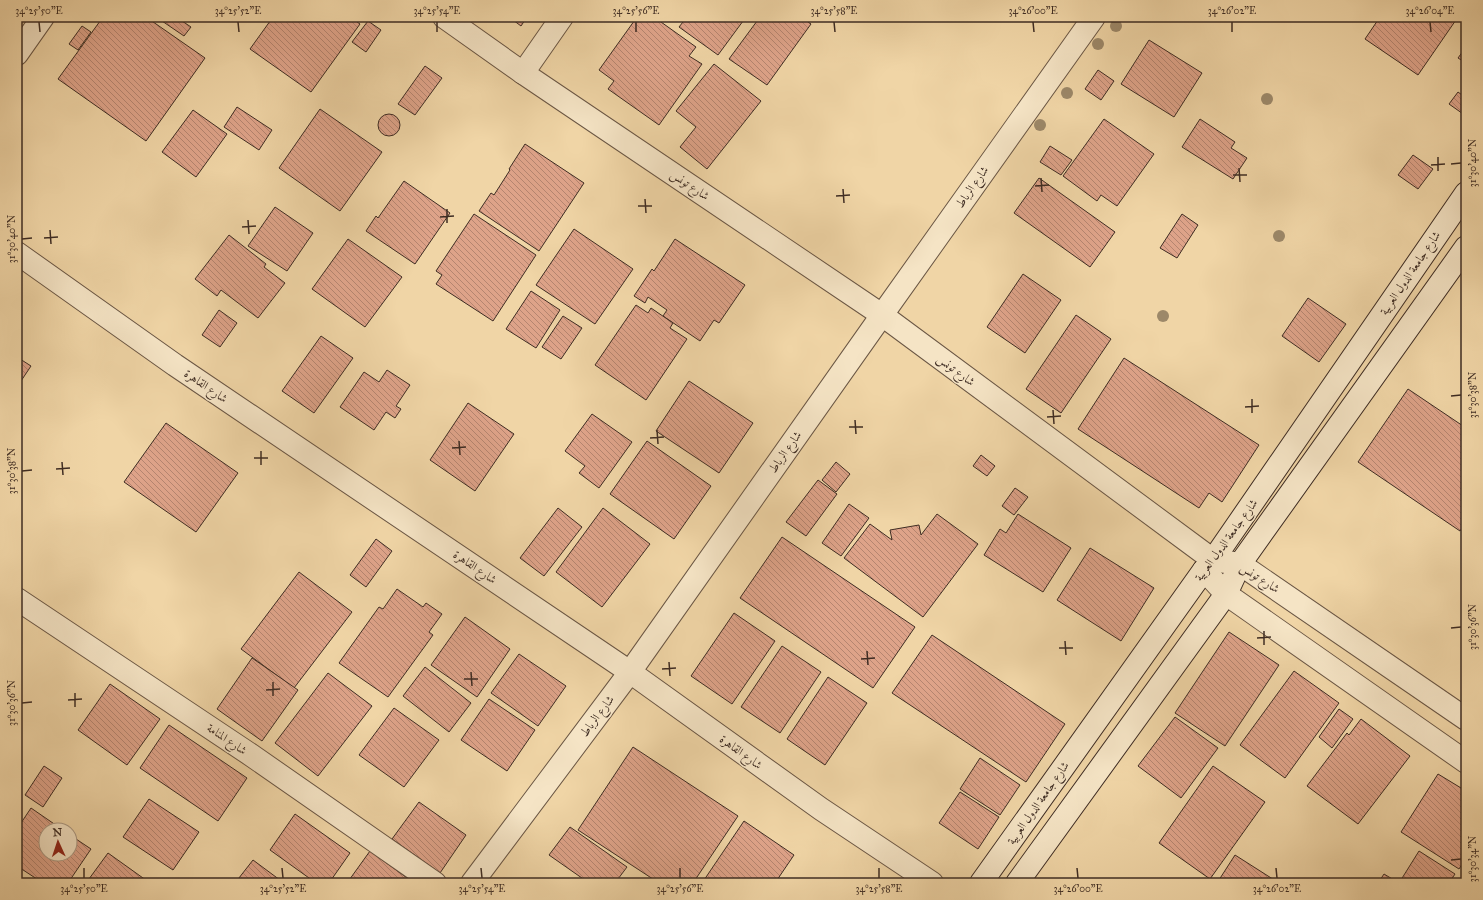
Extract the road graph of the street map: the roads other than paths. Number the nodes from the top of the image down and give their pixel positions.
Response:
1 (42, 17) edge
2 (444, 17) edge
3 (562, 17) edge
4 (1094, 17) edge
5 (17, 54) edge
6 (523, 73) junction
7 (1466, 193) edge
8 (1466, 248) edge
9 (17, 253) edge
10 (882, 315) junction
11 (1240, 564) junction
12 (1209, 565) junction
13 (1226, 594) junction
14 (17, 599) edge
15 (630, 672) junction
16 (1466, 719) edge
17 (1466, 762) edge
18 (435, 883) edge
19 (472, 883) edge
20 (932, 883) edge
21 (981, 883) edge
22 (1017, 883) edge

1 - 5 street
2 - 6 street, شارع تونس
3 - 6 street
4 - 10 street, شارع الرباط
6 - 10 street, شارع تونس
7 - 12 street, شارع جامعة الدول العربية
8 - 11 street, شارع جامعة الدول العربية
9 - 15 street, شارع القاهرة
10 - 12 street, شارع تونس
10 - 15 street, شارع الرباط
11 - 12 street, شارع تونس
11 - 13 street, شارع جامعة الدول العربية
11 - 16 street, شارع تونس
12 - 13 street, شارع تونس
12 - 21 street, شارع جامعة الدول العربية
13 - 17 street, شارع تونس
13 - 22 street, شارع جامعة الدول العربية
14 - 18 street, شارع المنامة
15 - 19 street, شارع الرباط
15 - 20 street, شارع القاهرة

